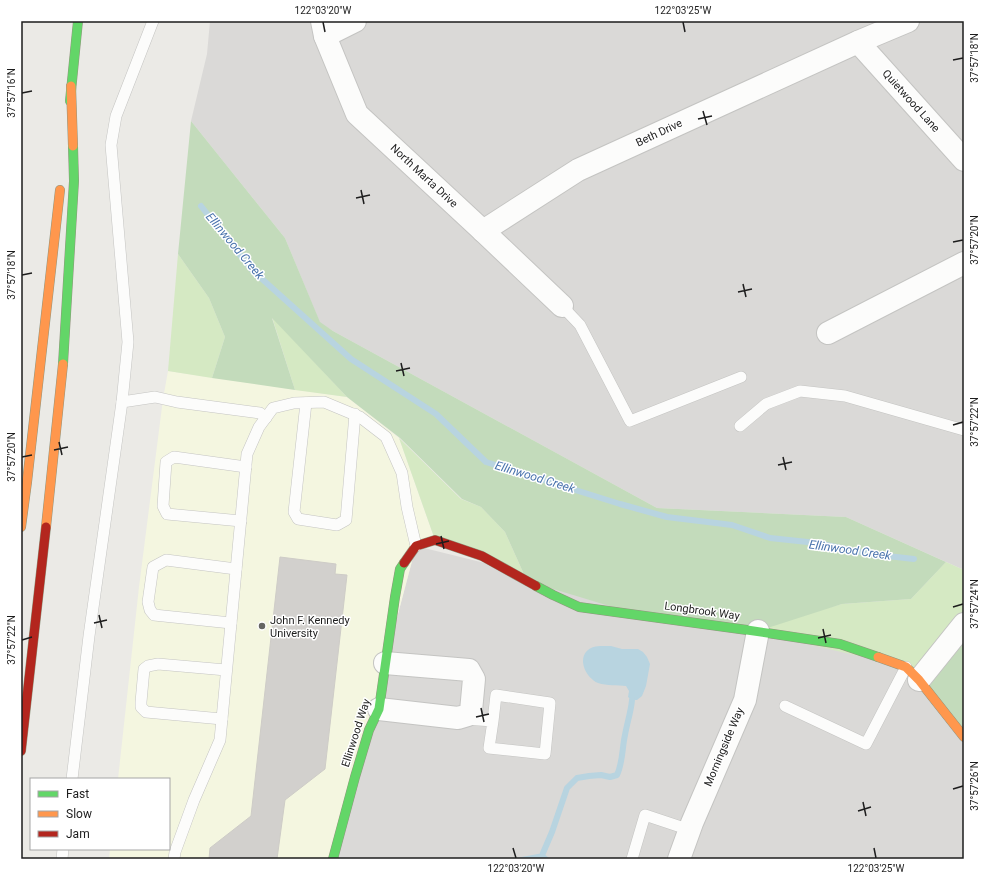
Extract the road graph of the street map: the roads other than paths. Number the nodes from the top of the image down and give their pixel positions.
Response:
1 (78, 21) edge
2 (153, 21) edge
3 (356, 21) edge
4 (908, 21) edge
5 (324, 28) edge
6 (858, 42) junction
7 (71, 86) junction
8 (64, 150) dead end
9 (964, 160) edge
10 (61, 181) dead end
11 (483, 230) junction
12 (964, 263) edge
13 (562, 306) joint
14 (828, 334) dead end
15 (741, 376) dead end
16 (122, 402) junction
17 (306, 403) junction
18 (355, 414) junction
19 (266, 418) junction
20 (740, 426) dead end
21 (964, 430) edge
22 (246, 467) junction
23 (241, 520) junction
24 (21, 527) edge
25 (416, 546) junction
26 (236, 569) junction
27 (231, 623) junction
28 (964, 624) edge
29 (758, 631) junction
30 (385, 663) junction
31 (226, 670) junction
32 (912, 674) junction
33 (785, 706) dead end
34 (379, 709) junction
35 (222, 718) junction
36 (458, 718) junction
37 (493, 721) junction
38 (964, 737) edge
39 (21, 751) edge
40 (72, 778) edge
41 (690, 830) junction
42 (174, 859) edge
43 (334, 859) edge
44 (632, 859) edge
45 (679, 859) edge

1 - 7 main road
2 - 16 lane
3 - 5 street
4 - 6 street, Beth Drive
5 - 11 street, North Marta Drive
6 - 9 street, Quietwood Lane
6 - 11 street, Beth Drive
7 - 8 main road
7 - 39 main road
10 - 24 main road
11 - 13 street, North Marta Drive
12 - 14 street
13 - 15 lane
16 - 19 lane
16 - 40 lane
17 - 18 lane
17 - 18 lane
17 - 19 lane
18 - 25 lane
19 - 22 lane
20 - 21 lane
22 - 23 lane
22 - 23 lane
23 - 26 lane
25 - 29 main road, Longbrook Way
25 - 30 main road, Ellinwood Way
26 - 27 lane
26 - 27 lane
27 - 31 lane
28 - 32 street
29 - 32 main road, Longbrook Way
29 - 41 street, Morningside Way
30 - 34 main road, Ellinwood Way
30 - 36 street
31 - 35 lane
31 - 35 lane
32 - 33 lane
32 - 38 main road
34 - 36 street
34 - 43 main road, Ellinwood Way
35 - 42 lane
36 - 37 lane
37 - 37 lane
41 - 44 lane
41 - 45 street, Morningside Way

